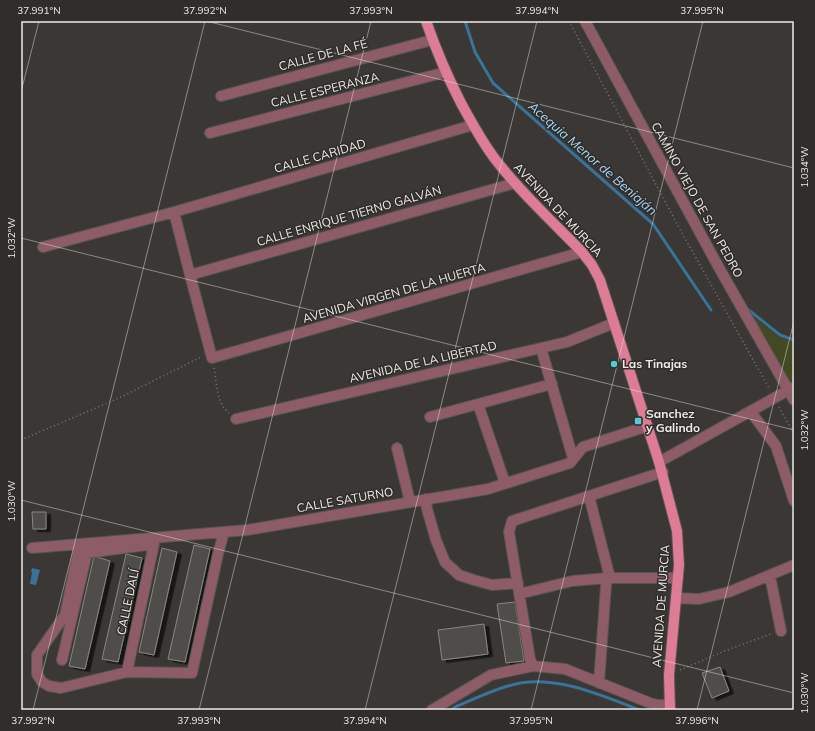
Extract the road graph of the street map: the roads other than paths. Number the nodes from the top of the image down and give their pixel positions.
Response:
1 (426, 21) edge
2 (585, 21) edge
3 (432, 40) junction
4 (446, 72) junction
5 (221, 96) dead end
6 (473, 125) junction
7 (210, 133) dead end
8 (514, 183) junction
9 (174, 212) junction
10 (43, 247) dead end
11 (582, 252) junction
12 (190, 275) junction
13 (614, 323) junction
14 (541, 348) junction
15 (552, 384) junction
16 (791, 389) edge
17 (794, 400) edge
18 (478, 404) junction
19 (750, 412) junction
20 (430, 418) dead end
21 (236, 419) road end
22 (648, 426) junction
23 (397, 448) dead end
24 (573, 458) junction
25 (660, 462) junction
26 (663, 472) junction
27 (505, 483) junction
28 (589, 496) junction
29 (426, 499) junction
30 (794, 501) edge
31 (410, 502) junction
32 (224, 532) junction
33 (155, 541) junction
34 (80, 544) junction
35 (32, 548) dead end
36 (794, 565) edge
37 (770, 576) junction
38 (608, 578) junction
39 (678, 578) junction
40 (518, 583) junction
41 (519, 594) junction
42 (676, 598) junction
43 (781, 630) road end
44 (62, 660) dead end
45 (534, 666) junction
46 (127, 672) junction
47 (599, 683) junction
48 (670, 708) edge
49 (432, 710) edge

1 - 3 main road, AVENIDA DE MURCIA
2 - 16 street, CAMINO VIEJO DE SAN PEDRO
3 - 4 main road, AVENIDA DE MURCIA
3 - 5 street, CALLE DE LA FÉ
4 - 6 main road, AVENIDA DE MURCIA
4 - 7 street, CALLE ESPERANZA
6 - 8 main road, AVENIDA DE MURCIA
6 - 9 street, CALLE CARIDAD
8 - 11 main road, AVENIDA DE MURCIA
8 - 12 street, CALLE ENRIQUE TIERNO GALVÁN
9 - 10 street, CALLE CARIDAD
9 - 12 street
11 - 12 street, AVENIDA VIRGEN DE LA HUERTA
11 - 13 main road, AVENIDA DE MURCIA
13 - 14 street, AVENIDA DE LA LIBERTAD
13 - 22 main road, AVENIDA DE MURCIA
14 - 15 street
14 - 21 street, AVENIDA DE LA LIBERTAD
15 - 18 street
15 - 24 street
16 - 17 street, CAMINO VIEJO DE SAN PEDRO
16 - 19 street
18 - 20 street
18 - 27 street
19 - 25 street
19 - 30 street
22 - 24 street, CALLE SATURNO
22 - 25 main road, AVENIDA DE MURCIA
23 - 31 street
24 - 27 street, CALLE SATURNO
25 - 26 main road, AVENIDA DE MURCIA
26 - 28 street
26 - 39 main road, AVENIDA DE MURCIA
27 - 29 street, CALLE SATURNO
28 - 38 street
28 - 40 street
29 - 31 street, CALLE SATURNO
29 - 40 street
31 - 32 street, CALLE SATURNO
32 - 33 street, CALLE SATURNO
32 - 46 street
33 - 34 street, CALLE SATURNO
33 - 44 street
33 - 46 street, CALLE DALÍ
34 - 35 street, CALLE SATURNO
34 - 46 street
36 - 37 street
37 - 42 street
37 - 43 street
38 - 39 street
38 - 41 street
38 - 47 street
39 - 42 main road, AVENIDA DE MURCIA
40 - 41 street
41 - 45 street
42 - 48 main road, AVENIDA DE MURCIA
45 - 47 street
45 - 49 street
47 - 48 street

